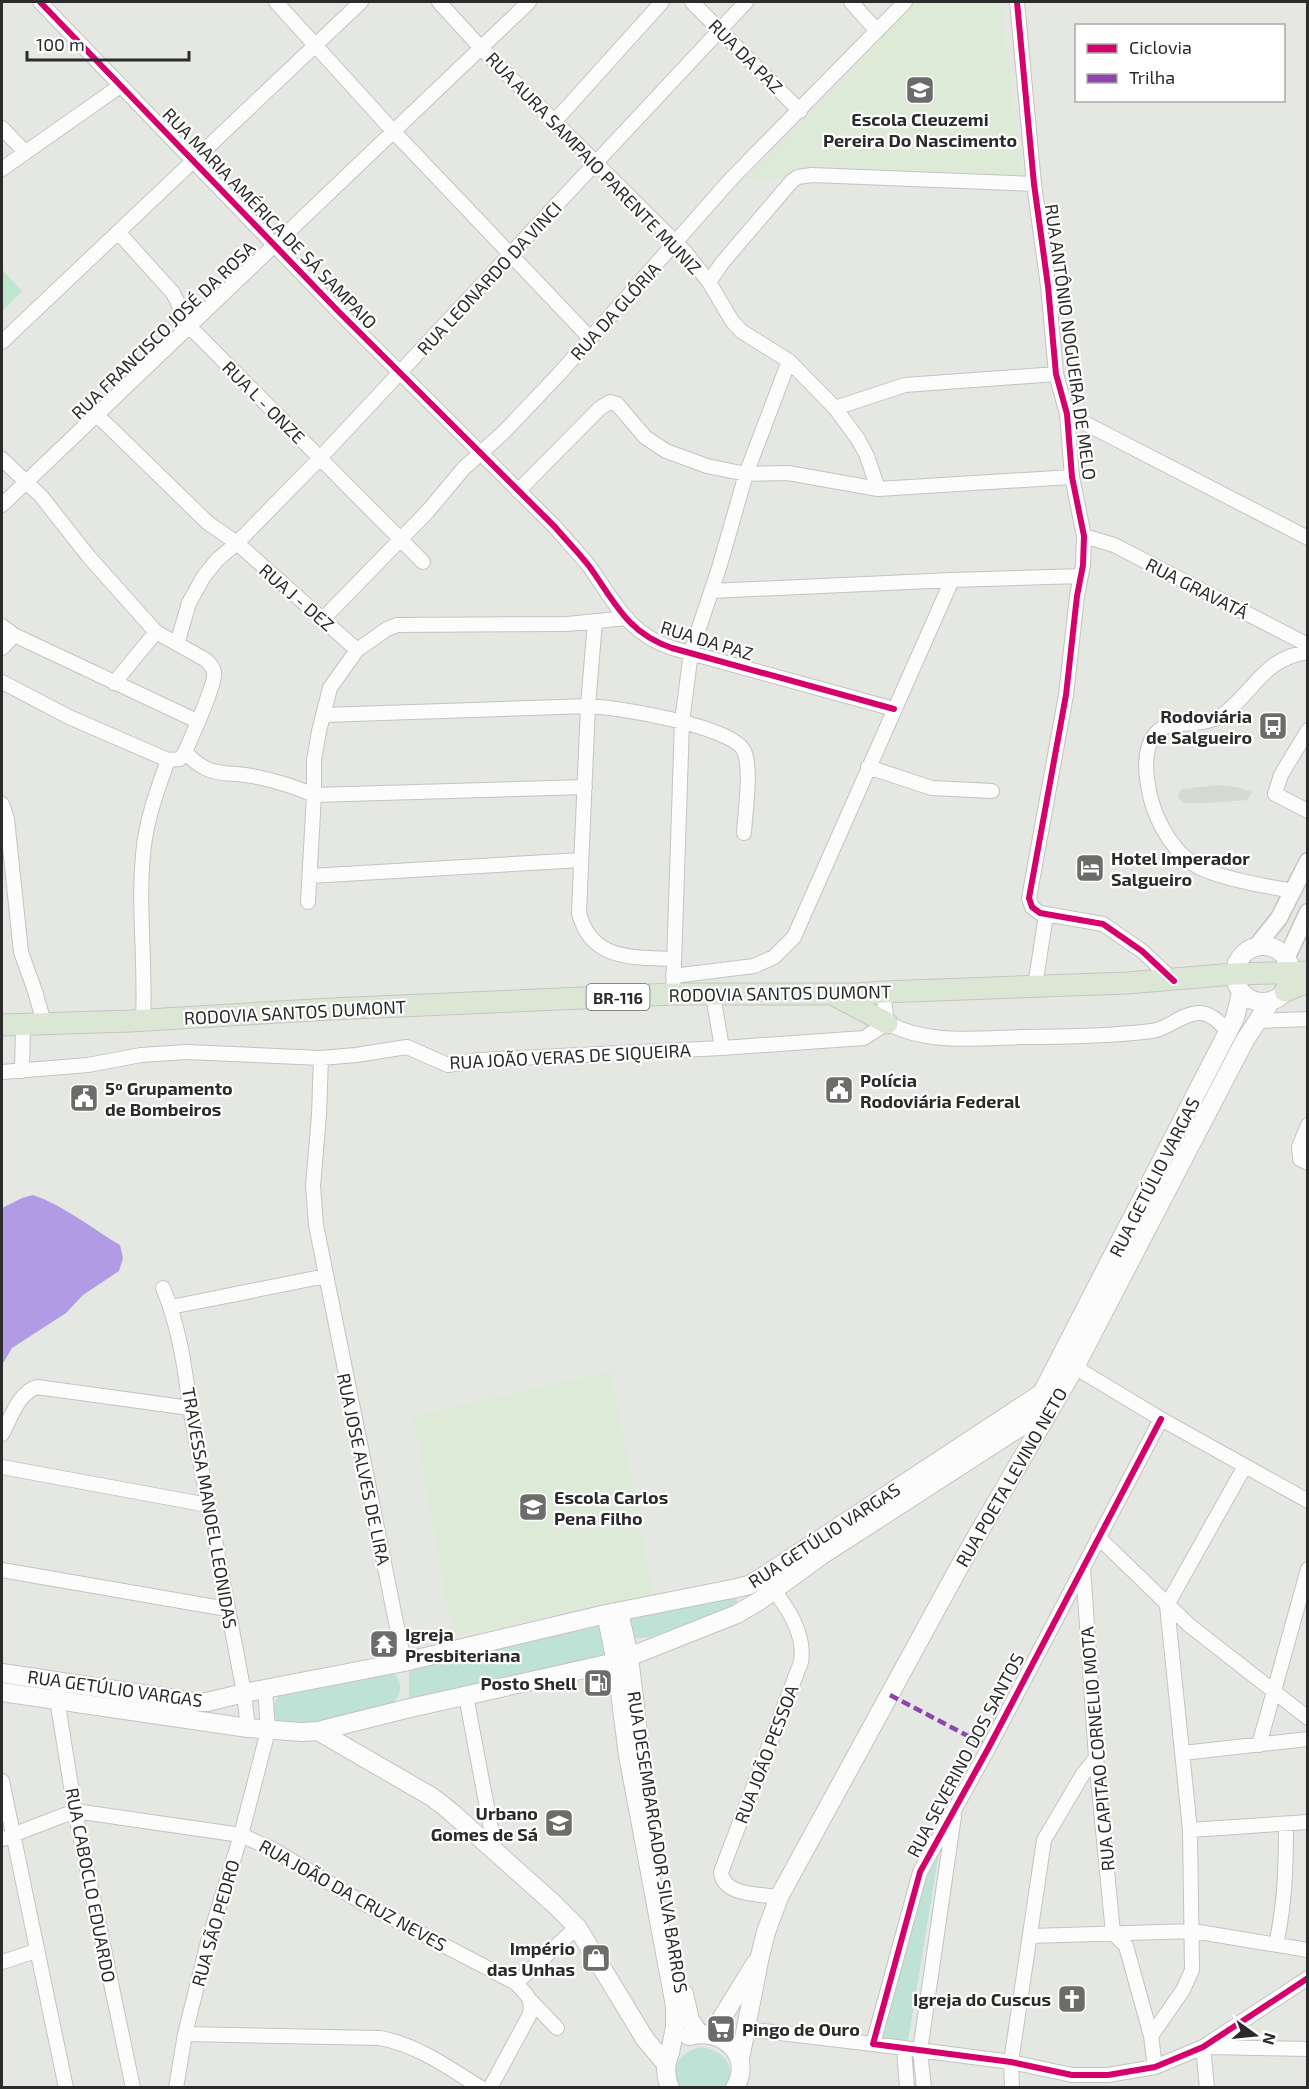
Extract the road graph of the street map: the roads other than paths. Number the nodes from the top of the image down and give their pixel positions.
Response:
1 (40, 2) edge
2 (276, 2) edge
3 (361, 2) edge
4 (439, 2) edge
5 (528, 2) edge
6 (662, 2) edge
7 (692, 2) edge
8 (746, 2) edge
9 (850, 2) edge
10 (905, 2) edge
11 (1017, 2) edge
12 (720, 31) junction
13 (877, 31) junction
14 (316, 45) junction
15 (480, 47) junction
16 (120, 86) junction
17 (800, 111) junction
18 (554, 122) junction
19 (2, 128) edge
20 (393, 130) junction
21 (25, 152) junction
22 (193, 162) junction
23 (596, 164) junction
24 (2, 169) edge
25 (1034, 184) junction
26 (118, 232) junction
27 (675, 243) junction
28 (274, 244) junction
29 (510, 254) junction
30 (709, 282) junction
31 (189, 326) junction
32 (590, 338) junction
33 (2, 342) edge
34 (789, 361) junction
35 (400, 372) junction
36 (1056, 374) junction
37 (835, 408) junction
38 (1066, 414) junction
39 (97, 415) junction
40 (481, 454) junction
41 (320, 458) junction
42 (2, 459) edge
43 (746, 474) junction
44 (1072, 477) junction
45 (26, 482) junction
46 (878, 489) junction
47 (518, 491) junction
48 (2, 505) edge
49 (1084, 536) junction
50 (1308, 537) edge
51 (399, 539) junction
52 (237, 543) junction
53 (423, 562) dead end
54 (1081, 576) junction
55 (952, 580) junction
56 (711, 591) junction
57 (627, 618) junction
58 (323, 619) junction
59 (594, 621) junction
60 (2, 626) edge
61 (156, 632) junction
62 (14, 635) junction
63 (177, 644) junction
64 (1308, 645) edge
65 (2, 648) edge
66 (357, 650) junction
67 (690, 652) junction
68 (1308, 652) edge
69 (2, 682) edge
70 (114, 683) junction
71 (588, 706) junction
72 (894, 710) junction
73 (323, 715) junction
74 (197, 721) junction
75 (682, 722) junction
76 (1308, 730) edge
77 (185, 752) junction
78 (170, 760) junction
79 (868, 768) junction
80 (585, 787) junction
81 (992, 791) dead end
82 (315, 795) junction
83 (2, 804) edge
84 (1308, 811) edge
85 (744, 833) dead end
86 (581, 860) junction
87 (1308, 861) edge
88 (310, 876) junction
89 (1294, 891) junction
90 (308, 902) dead end
91 (1308, 912) edge
92 (1046, 915) junction
93 (1256, 946) junction
94 (673, 959) junction
95 (1293, 976) edge
96 (1174, 981) junction
97 (1238, 984) junction
98 (673, 985) junction
99 (1035, 987) junction
100 (883, 992) junction
101 (833, 994) junction
102 (713, 995) junction
103 (1308, 1019) edge
104 (143, 1020) junction
105 (1258, 1021) junction
106 (887, 1023) junction
107 (33, 1024) junction
108 (2, 1025) edge
109 (1228, 1032) junction
110 (722, 1048) junction
111 (321, 1058) junction
112 (22, 1071) junction
113 (2, 1072) edge
114 (1308, 1125) edge
115 (1308, 1163) edge
116 (326, 1276) junction
117 (164, 1288) dead end
118 (171, 1307) junction
119 (1068, 1363) junction
120 (1052, 1406) junction
121 (190, 1408) junction
122 (1161, 1419) junction
123 (2, 1434) edge
124 (1245, 1466) junction
125 (2, 1467) edge
126 (1308, 1502) edge
127 (208, 1505) junction
128 (847, 1531) junction
129 (1098, 1537) junction
130 (1083, 1565) junction
131 (1308, 1569) edge
132 (2, 1570) edge
133 (769, 1583) junction
134 (1167, 1605) junction
135 (227, 1609) junction
136 (613, 1613) junction
137 (623, 1660) junction
138 (404, 1662) junction
139 (2, 1673) edge
140 (264, 1689) junction
141 (59, 1691) junction
142 (244, 1693) junction
143 (1273, 1693) junction
144 (6, 1696) edge
145 (465, 1696) junction
146 (1308, 1718) edge
147 (248, 1728) junction
148 (268, 1731) junction
149 (318, 1731) junction
150 (1308, 1739) edge
151 (1259, 1745) junction
152 (1183, 1753) junction
153 (1096, 1758) junction
154 (2, 1781) edge
155 (955, 1807) junction
156 (75, 1811) junction
157 (1308, 1822) edge
158 (1286, 1824) junction
159 (1190, 1830) junction
160 (240, 1835) junction
161 (7, 1837) edge
162 (495, 1850) junction
163 (779, 1897) junction
164 (665, 1920) junction
165 (577, 1927) junction
166 (1193, 1932) junction
167 (1113, 1933) junction
168 (1031, 1936) junction
169 (1276, 1945) junction
170 (1308, 1950) edge
171 (36, 1952) junction
172 (760, 1956) junction
173 (2, 1962) edge
174 (1308, 1978) edge
175 (516, 1983) junction
176 (532, 2005) junction
177 (557, 2028) dead end
178 (746, 2029) junction
179 (706, 2033) junction
180 (185, 2034) junction
181 (1151, 2036) junction
182 (873, 2044) junction
183 (1203, 2047) junction
184 (904, 2049) junction
185 (1308, 2049) edge
186 (920, 2051) junction
187 (668, 2058) junction
188 (1011, 2062) junction
189 (1155, 2067) junction
190 (738, 2077) edge
191 (66, 2088) edge
192 (132, 2088) edge
193 (176, 2088) edge
194 (481, 2088) edge
195 (490, 2088) edge
196 (670, 2088) edge
197 (907, 2088) edge
198 (924, 2088) edge
199 (1012, 2088) edge
200 (1207, 2088) edge

1 - 16 street, RUA MARIA AMÉRICA DE SÁ SAMPAIO
2 - 14 street
3 - 14 street
4 - 15 street, RUA AURA SAMPAIO PARENTE MUNIZ
5 - 15 street, RUA FRANCISCO JOSÉ DA ROSA
6 - 18 street
7 - 12 street, RUA DA PAZ
8 - 12 street, RUA LEONARDO DA VINCI
9 - 13 street
10 - 13 street, RUA DA GLÓRIA
11 - 25 street, RUA ANTÔNIO NOGUEIRA DE MELO
12 - 17 street, RUA DA PAZ
12 - 23 street, RUA LEONARDO DA VINCI
13 - 17 street, RUA DA GLÓRIA
14 - 20 street
14 - 22 street
15 - 18 street, RUA AURA SAMPAIO PARENTE MUNIZ
15 - 20 street, RUA FRANCISCO JOSÉ DA ROSA
16 - 21 street
16 - 22 street, RUA MARIA AMÉRICA DE SÁ SAMPAIO
17 - 27 street, RUA DA GLÓRIA
18 - 23 street, RUA AURA SAMPAIO PARENTE MUNIZ
19 - 21 street
20 - 28 street, RUA FRANCISCO JOSÉ DA ROSA
20 - 29 street
21 - 24 street
22 - 26 street
22 - 28 street, RUA MARIA AMÉRICA DE SÁ SAMPAIO
23 - 27 street, RUA AURA SAMPAIO PARENTE MUNIZ
23 - 29 street, RUA LEONARDO DA VINCI
25 - 30 street
25 - 36 street, RUA ANTÔNIO NOGUEIRA DE MELO
26 - 31 street, RUA L - ONZE
26 - 33 street
27 - 30 street, RUA AURA SAMPAIO PARENTE MUNIZ
27 - 32 street, RUA DA GLÓRIA
28 - 31 street, RUA FRANCISCO JOSÉ DA ROSA
28 - 35 street, RUA MARIA AMÉRICA DE SÁ SAMPAIO
29 - 32 street
29 - 35 street, RUA LEONARDO DA VINCI
30 - 34 street, RUA AURA SAMPAIO PARENTE MUNIZ
31 - 39 street, RUA FRANCISCO JOSÉ DA ROSA
31 - 41 street, RUA L - ONZE
32 - 40 street, RUA DA GLÓRIA
34 - 37 street, RUA AURA SAMPAIO PARENTE MUNIZ
34 - 43 street
35 - 40 street, RUA MARIA AMÉRICA DE SÁ SAMPAIO
35 - 41 street, RUA LEONARDO DA VINCI
36 - 37 street
36 - 38 street, RUA ANTÔNIO NOGUEIRA DE MELO
37 - 46 street, RUA AURA SAMPAIO PARENTE MUNIZ
38 - 44 street, RUA ANTÔNIO NOGUEIRA DE MELO
38 - 50 street
39 - 45 street, RUA FRANCISCO JOSÉ DA ROSA
39 - 52 street, RUA J - DEZ
40 - 47 street, RUA DA PAZ
40 - 51 street, RUA DA GLÓRIA
41 - 51 street, RUA L - ONZE
41 - 52 street, RUA LEONARDO DA VINCI
42 - 45 street
43 - 46 street
43 - 47 street
43 - 56 street
44 - 46 street
44 - 49 street, RUA ANTÔNIO NOGUEIRA DE MELO
45 - 48 street, RUA FRANCISCO JOSÉ DA ROSA
45 - 61 street
47 - 57 street, RUA DA PAZ
49 - 54 street, RUA ANTÔNIO NOGUEIRA DE MELO
49 - 64 street, RUA GRAVATÁ
51 - 53 street, RUA L - ONZE
51 - 58 street, RUA DA GLÓRIA
52 - 58 street, RUA J - DEZ
52 - 63 street, RUA LEONARDO DA VINCI
54 - 55 street
54 - 92 street, RUA ANTÔNIO NOGUEIRA DE MELO
55 - 56 street
55 - 72 street
56 - 67 street
57 - 59 street
57 - 67 street, RUA DA PAZ
58 - 66 street, RUA J - DEZ
59 - 66 street
59 - 71 street
60 - 62 street
61 - 63 street
61 - 70 street
62 - 65 street
62 - 70 street
63 - 74 street
66 - 73 street
67 - 72 street, RUA DA PAZ
67 - 75 street
68 - 89 street
69 - 78 street
70 - 74 street
71 - 73 street
71 - 75 street
71 - 80 street
72 - 79 street
73 - 82 street
74 - 77 street
75 - 85 street
75 - 94 street
76 - 84 street
77 - 78 street
77 - 82 street
78 - 104 street
79 - 81 street
79 - 98 street
80 - 82 street
80 - 86 street
82 - 88 street
83 - 107 street
86 - 88 street
86 - 94 street
87 - 89 street
88 - 90 street
89 - 93 street
91 - 95 street
92 - 96 street
92 - 99 street
93 - 95 main road
93 - 97 main road, RUA GETÚLIO VARGAS
94 - 98 street
95 - 97 highway, RODOVIA SANTOS DUMONT / BR-116
95 - 97 main road
95 - 105 main road, RUA POETA LEVINO NETO
96 - 97 highway, RODOVIA SANTOS DUMONT / BR-116
96 - 99 highway, RODOVIA SANTOS DUMONT / BR-116
97 - 109 main road, RUA GETÚLIO VARGAS
98 - 102 highway, RODOVIA SANTOS DUMONT / BR-116
98 - 104 highway, RODOVIA SANTOS DUMONT / BR-116
99 - 100 highway, RODOVIA SANTOS DUMONT / BR-116
100 - 101 highway, RODOVIA SANTOS DUMONT / BR-116
100 - 106 street
101 - 102 highway, RODOVIA SANTOS DUMONT / BR-116
101 - 106 highway
102 - 110 street
103 - 105 street
104 - 107 highway, RODOVIA SANTOS DUMONT / BR-116
105 - 119 main road, RUA POETA LEVINO NETO
106 - 109 street
106 - 110 street, RUA JOÃO VERAS DE SIQUEIRA
107 - 108 highway, RODOVIA SANTOS DUMONT / BR-116
107 - 112 street
109 - 119 main road, RUA GETÚLIO VARGAS
110 - 111 street, RUA JOÃO VERAS DE SIQUEIRA
111 - 112 street, RUA JOÃO VERAS DE SIQUEIRA
111 - 116 street, RUA JOSE ALVES DE LIRA
112 - 113 street, RUA JOÃO VERAS DE SIQUEIRA
114 - 115 street
116 - 118 street
116 - 138 street, RUA JOSE ALVES DE LIRA
117 - 118 street, TRAVESSA MANOEL LEONIDAS
118 - 121 street, TRAVESSA MANOEL LEONIDAS
119 - 120 main road, RUA POETA LEVINO NETO
119 - 122 street
119 - 128 main road, RUA GETÚLIO VARGAS
120 - 128 main road, RUA GETÚLIO VARGAS
120 - 163 main road, RUA POETA LEVINO NETO
121 - 123 street
121 - 127 street, TRAVESSA MANOEL LEONIDAS
122 - 124 street
122 - 129 street, RUA SEVERINO DOS SANTOS
124 - 126 street
124 - 134 street
125 - 127 street
127 - 135 street, TRAVESSA MANOEL LEONIDAS
128 - 133 main road, RUA GETÚLIO VARGAS
129 - 130 street, RUA SEVERINO DOS SANTOS
129 - 134 street
130 - 153 street, RUA CAPITAO CORNELIO MOTA
130 - 155 street, RUA SEVERINO DOS SANTOS
131 - 143 street
132 - 135 street
133 - 136 main road, RUA GETÚLIO VARGAS
133 - 137 main road, RUA GETÚLIO VARGAS
133 - 163 street, RUA JOÃO PESSOA
134 - 143 street
134 - 152 street
135 - 142 street, TRAVESSA MANOEL LEONIDAS
136 - 137 main road, RUA DESEMBARGADOR SILVA BARROS
136 - 138 main road, RUA GETÚLIO VARGAS
137 - 145 main road, RUA GETÚLIO VARGAS
137 - 164 main road, RUA DESEMBARGADOR SILVA BARROS
138 - 140 main road, RUA GETÚLIO VARGAS
139 - 141 main road, RUA GETÚLIO VARGAS
140 - 142 main road, RUA GETÚLIO VARGAS
140 - 148 street, RUA SÃO PEDRO
141 - 142 main road, RUA GETÚLIO VARGAS
141 - 144 main road, RUA GETÚLIO VARGAS
141 - 147 main road, RUA GETÚLIO VARGAS
141 - 156 street, RUA CABOCLO EDUARDO
142 - 147 street, TRAVESSA MANOEL LEONIDAS
143 - 146 street
143 - 151 street
145 - 149 main road, RUA GETÚLIO VARGAS
145 - 162 street
147 - 148 main road, RUA GETÚLIO VARGAS
148 - 149 main road, RUA GETÚLIO VARGAS
148 - 160 street, RUA SÃO PEDRO
149 - 162 main road
150 - 151 street
151 - 152 street
152 - 159 street
153 - 167 street, RUA CAPITAO CORNELIO MOTA
153 - 168 street
154 - 161 street
155 - 182 street, RUA SEVERINO DOS SANTOS
155 - 186 street
156 - 160 street, RUA JOÃO DA CRUZ NEVES
156 - 161 street
156 - 192 street, RUA CABOCLO EDUARDO
157 - 158 street
158 - 159 street
158 - 169 street
159 - 166 street
160 - 175 street, RUA JOÃO DA CRUZ NEVES
160 - 180 street, RUA SÃO PEDRO
161 - 171 street
162 - 165 main road
163 - 172 main road, RUA POETA LEVINO NETO
164 - 179 main road, RUA DESEMBARGADOR SILVA BARROS
164 - 187 main road, RUA DESEMBARGADOR SILVA BARROS
165 - 175 street
165 - 187 main road
166 - 167 street
166 - 169 street
166 - 181 street
167 - 168 street
167 - 181 street
168 - 188 street
169 - 170 street
171 - 173 street
171 - 191 street
172 - 178 main road, RUA POETA LEVINO NETO
172 - 179 main road, RUA POETA LEVINO NETO
174 - 183 street
175 - 176 street
176 - 177 street
176 - 195 street
178 - 182 street
178 - 190 main road, RUA POETA LEVINO NETO
179 - 187 main road
179 - 190 main road
180 - 193 street, RUA SÃO PEDRO
180 - 194 street
181 - 189 street
182 - 184 street
183 - 185 street
183 - 189 street
183 - 200 street
184 - 186 street
184 - 197 street
186 - 188 street
186 - 198 street
187 - 196 main road
188 - 189 street
188 - 199 street

